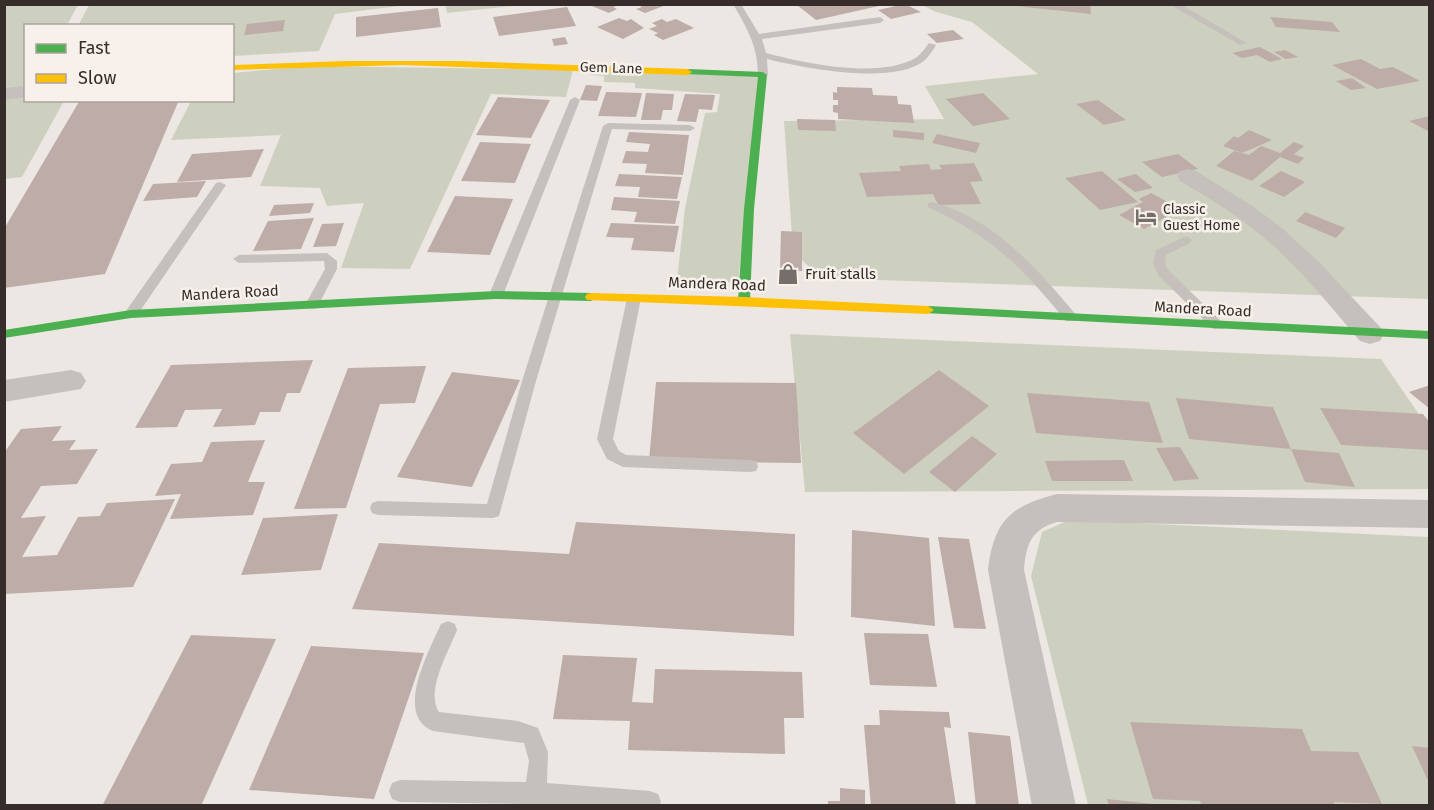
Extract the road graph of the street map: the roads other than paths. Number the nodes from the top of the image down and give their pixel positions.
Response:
1 (737, 4) edge
2 (1173, 4) edge
3 (880, 20) dead end
4 (758, 37) junction
5 (1243, 43) dead end
6 (932, 45) dead end
7 (763, 55) junction
8 (234, 68) edge
9 (763, 75) junction
10 (24, 91) edge
11 (4, 94) edge
12 (575, 100) dead end
13 (690, 128) dead end
14 (1188, 176) dead end
15 (220, 185) dead end
16 (932, 205) dead end
17 (1186, 240) dead end
18 (239, 259) dead end
19 (496, 295) junction
20 (556, 296) junction
21 (634, 298) junction
22 (744, 301) junction
23 (312, 305) junction
24 (131, 314) junction
25 (1071, 318) junction
26 (1218, 326) junction
27 (4, 334) edge
28 (1370, 334) junction
29 (1430, 335) edge
30 (71, 381) dead end
31 (4, 391) edge
32 (750, 466) dead end
33 (378, 508) dead end
34 (1430, 514) edge
35 (448, 630) dead end
36 (400, 791) dead end
37 (452, 799) edge
38 (533, 799) edge
39 (650, 802) dead end
40 (1054, 806) edge

1 - 4 lane
2 - 5 lane
3 - 4 lane
4 - 7 lane
6 - 7 lane
7 - 9 lane
8 - 9 street, Gem Lane
9 - 22 street
10 - 11 street
12 - 19 lane
13 - 20 lane
14 - 28 street
15 - 24 lane
16 - 25 lane
17 - 26 lane
18 - 23 lane
19 - 20 street, Mandera Road
19 - 23 street, Mandera Road
20 - 21 street, Mandera Road
20 - 33 lane
21 - 22 street, Mandera Road
21 - 32 lane
22 - 25 street, Mandera Road
23 - 24 street, Mandera Road
24 - 27 street, Mandera Road
25 - 26 street, Mandera Road
26 - 28 street, Mandera Road
28 - 29 street, Mandera Road
30 - 31 street
34 - 40 street
35 - 38 lane
36 - 37 lane
37 - 38 lane
38 - 39 lane

